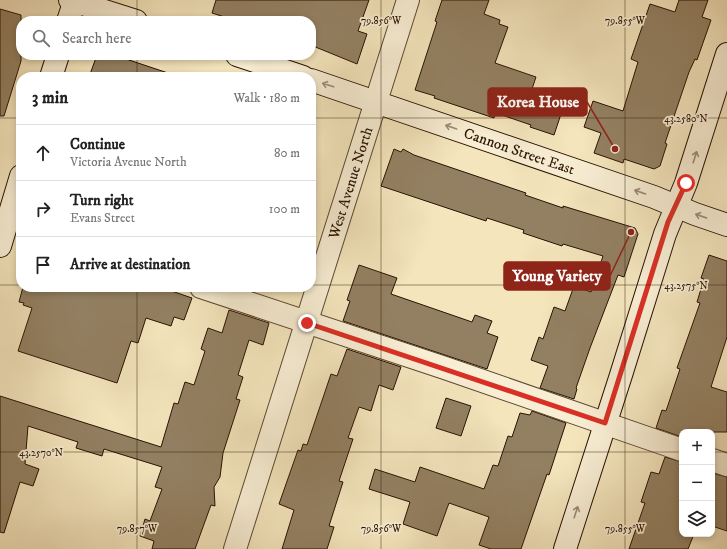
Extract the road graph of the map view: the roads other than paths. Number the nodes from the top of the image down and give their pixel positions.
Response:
1 (408, 0) edge
2 (72, 6) edge
3 (115, 16) edge
4 (727, 54) edge
5 (56, 60) edge
6 (252, 60) edge
7 (53, 72) edge
8 (288, 72) edge
9 (316, 82) edge
10 (376, 101) junction
11 (676, 206) junction
12 (16, 209) edge
13 (14, 222) edge
14 (727, 225) edge
15 (0, 246) edge
16 (216, 292) edge
17 (307, 323) junction
18 (605, 423) junction
19 (679, 449) edge
20 (715, 461) edge
21 (727, 465) edge
22 (235, 549) edge
23 (564, 549) edge

1 - 10 main road, West Avenue North
2 - 3 main road
11 -> 4 main road
5 - 7 main road
6 - 8 main road
10 -> 9 main road, Cannon Street East
11 -> 10 main road, Cannon Street East
10 - 17 main road, West Avenue North
14 -> 11 main road, Cannon Street East
11 - 18 main road
12 - 13 main road
13 - 15 main road
16 - 17 main road
17 - 18 main road
17 - 22 main road, West Avenue North
18 - 19 main road
23 -> 18 main road
20 - 21 main road

